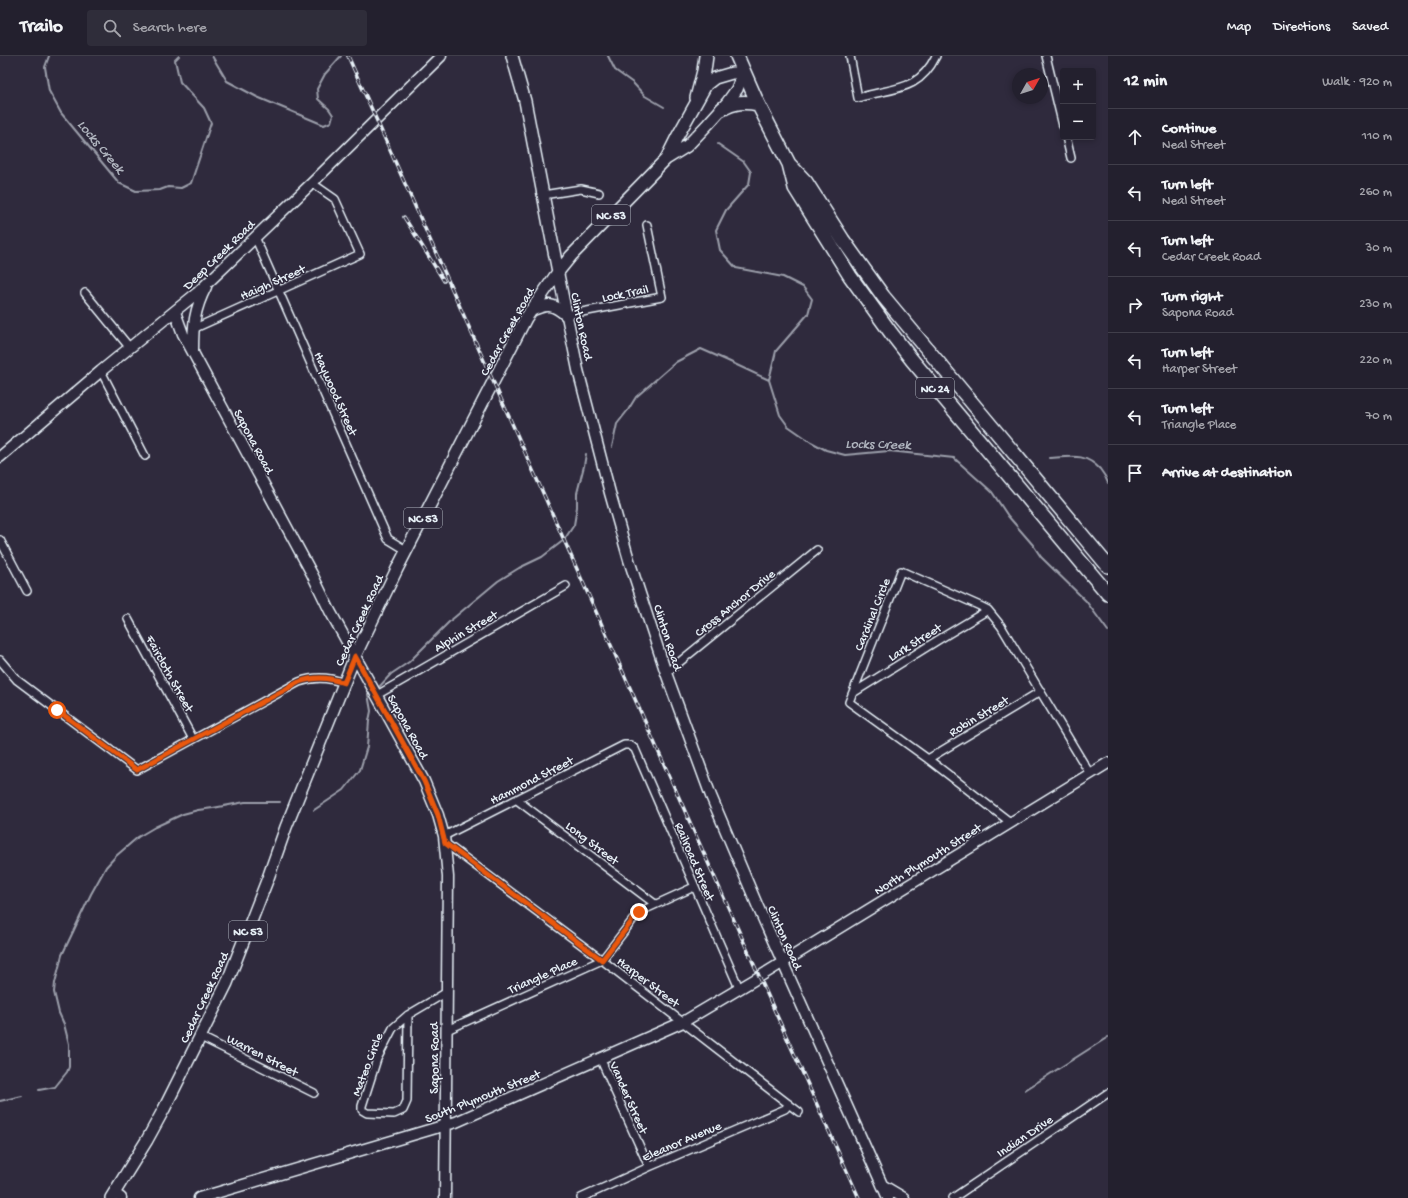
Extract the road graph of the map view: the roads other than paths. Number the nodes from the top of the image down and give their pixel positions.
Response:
1 (441, 56) edge
2 (512, 56) edge
3 (706, 56) edge
4 (737, 56) edge
5 (850, 56) edge
6 (936, 56) edge
7 (1046, 56) edge
8 (743, 73) junction
9 (698, 98) junction
10 (758, 104) junction
11 (722, 109) junction
12 (1060, 114) edge
13 (1067, 140) edge
14 (1071, 158) dead end
15 (666, 159) junction
16 (789, 164) junction
17 (312, 183) junction
18 (599, 193) dead end
19 (543, 195) junction
20 (647, 225) dead end
21 (255, 237) junction
22 (558, 272) junction
23 (209, 281) junction
24 (280, 291) junction
25 (86, 293) dead end
26 (530, 311) junction
27 (175, 312) junction
28 (566, 315) junction
29 (193, 329) junction
30 (130, 348) junction
31 (193, 353) junction
32 (101, 371) junction
33 (145, 456) dead end
34 (0, 457) edge
35 (0, 540) edge
36 (406, 550) junction
37 (817, 550) dead end
38 (1108, 566) edge
39 (566, 586) dead end
40 (27, 591) dead end
41 (1108, 594) edge
42 (988, 610) junction
43 (128, 619) dead end
44 (355, 656) junction
45 (0, 660) edge
46 (666, 673) junction
47 (344, 683) junction
48 (1040, 691) junction
49 (853, 693) junction
50 (376, 695) junction
51 (193, 739) junction
52 (630, 745) joint
53 (928, 759) junction
54 (1108, 763) edge
55 (1090, 774) junction
56 (517, 800) junction
57 (1010, 822) junction
58 (444, 840) junction
59 (694, 887) junction
60 (655, 904) junction
61 (602, 960) junction
62 (782, 963) junction
63 (759, 977) joint
64 (739, 988) junction
65 (447, 992) junction
66 (408, 1015) junction
67 (683, 1022) junction
68 (447, 1030) junction
69 (201, 1037) junction
70 (600, 1058) junction
71 (314, 1093) dead end
72 (1108, 1093) edge
73 (789, 1104) junction
74 (799, 1112) dead end
75 (446, 1126) junction
76 (648, 1167) junction
77 (882, 1185) junction
78 (116, 1196) edge
79 (215, 1196) edge
80 (199, 1198) edge
81 (445, 1198) edge
82 (581, 1198) edge
83 (888, 1198) edge
84 (904, 1198) edge
85 (953, 1198) edge

1 - 17 street, Deep Creek Road
2 - 19 main road, Clinton Road
3 - 9 highway
4 - 8 highway, NC 24
5 - 6 street
7 - 12 street
8 - 9 main road, Cedar Creek Road / NC 53
8 - 10 highway, NC 24
8 - 11 main road, Cedar Creek Road / NC 53
9 - 15 main road, Cedar Creek Road / NC 53
10 - 11 highway
10 - 16 highway, NC 24
11 - 15 main road, Cedar Creek Road / NC 53
13 - 14 street
15 - 22 main road, Cedar Creek Road / NC 53
16 - 38 highway, NC 24
16 - 41 highway, NC 24
17 - 21 street, Deep Creek Road
17 - 24 street, Haigh Street
18 - 19 street
19 - 22 main road, Clinton Road
20 - 28 street, Lock Trail
21 - 23 street, Deep Creek Road
21 - 24 street, Haywood Street
22 - 26 main road, Cedar Creek Road / NC 53
22 - 28 street, Clinton Road
23 - 27 street, Deep Creek Road
23 - 29 street
24 - 29 street, Haigh Street
24 - 36 street, Haywood Street
25 - 30 street
26 - 28 main road
26 - 36 main road, Cedar Creek Road / NC 53
27 - 30 street, Deep Creek Road
27 - 31 street, Sapona Road
28 - 46 street, Clinton Road
29 - 31 street
30 - 32 street, Deep Creek Road
31 - 44 street, Sapona Road
32 - 33 street
32 - 34 street, Deep Creek Road
35 - 40 street
36 - 44 main road, Cedar Creek Road / NC 53
37 - 46 street, Cross Anchor Drive
39 - 50 street, Alphin Street
42 - 48 street, Cardinal Circle
42 - 49 street, Lark Street
42 - 49 street, Cardinal Circle
43 - 51 street, Faircloth Street
44 - 47 main road, Cedar Creek Road / NC 53
44 - 50 street, Sapona Road
45 - 51 street
46 - 62 street, Clinton Road
47 - 51 street
47 - 69 main road, Cedar Creek Road / NC 53
48 - 53 street, Robin Street
48 - 55 street, Cardinal Circle
49 - 53 street
50 - 58 street, Sapona Road
52 - 56 street, Hammond Street
52 - 59 street, Railroad Street
53 - 57 street
54 - 55 street, North Plymouth Street
55 - 57 street, North Plymouth Street
56 - 58 street, Hammond Street
56 - 60 street, Long Street
57 - 62 street, North Plymouth Street
58 - 61 street, Harper Street
58 - 65 street, Sapona Road
59 - 60 street, Triangle Place
59 - 64 street, Railroad Street
60 - 61 street, Triangle Place
61 - 67 street, Harper Street
61 - 68 street, Triangle Place
62 - 63 street, North Plymouth Street
62 - 77 street, Clinton Road
63 - 64 street, South Plymouth Street
64 - 67 street, South Plymouth Street
65 - 66 street, Mateo Circle
65 - 68 street, Sapona Road
66 - 66 street, Mateo Circle
67 - 70 street, South Plymouth Street
67 - 73 street, Harper Street
68 - 75 street, Sapona Road
69 - 71 street, Warren Street
69 - 78 main road, Cedar Creek Road / NC 53
70 - 75 street, South Plymouth Street
70 - 76 street, Vander Street
72 - 85 street, Indian Drive
73 - 74 street, Harper Street
73 - 76 street, Eleanor Avenue
75 - 79 street, South Plymouth Street
75 - 81 street, Sapona Road
76 - 82 street, Eleanor Avenue
77 - 83 street, Clinton Road
77 - 84 street
79 - 80 street, South Plymouth Street

